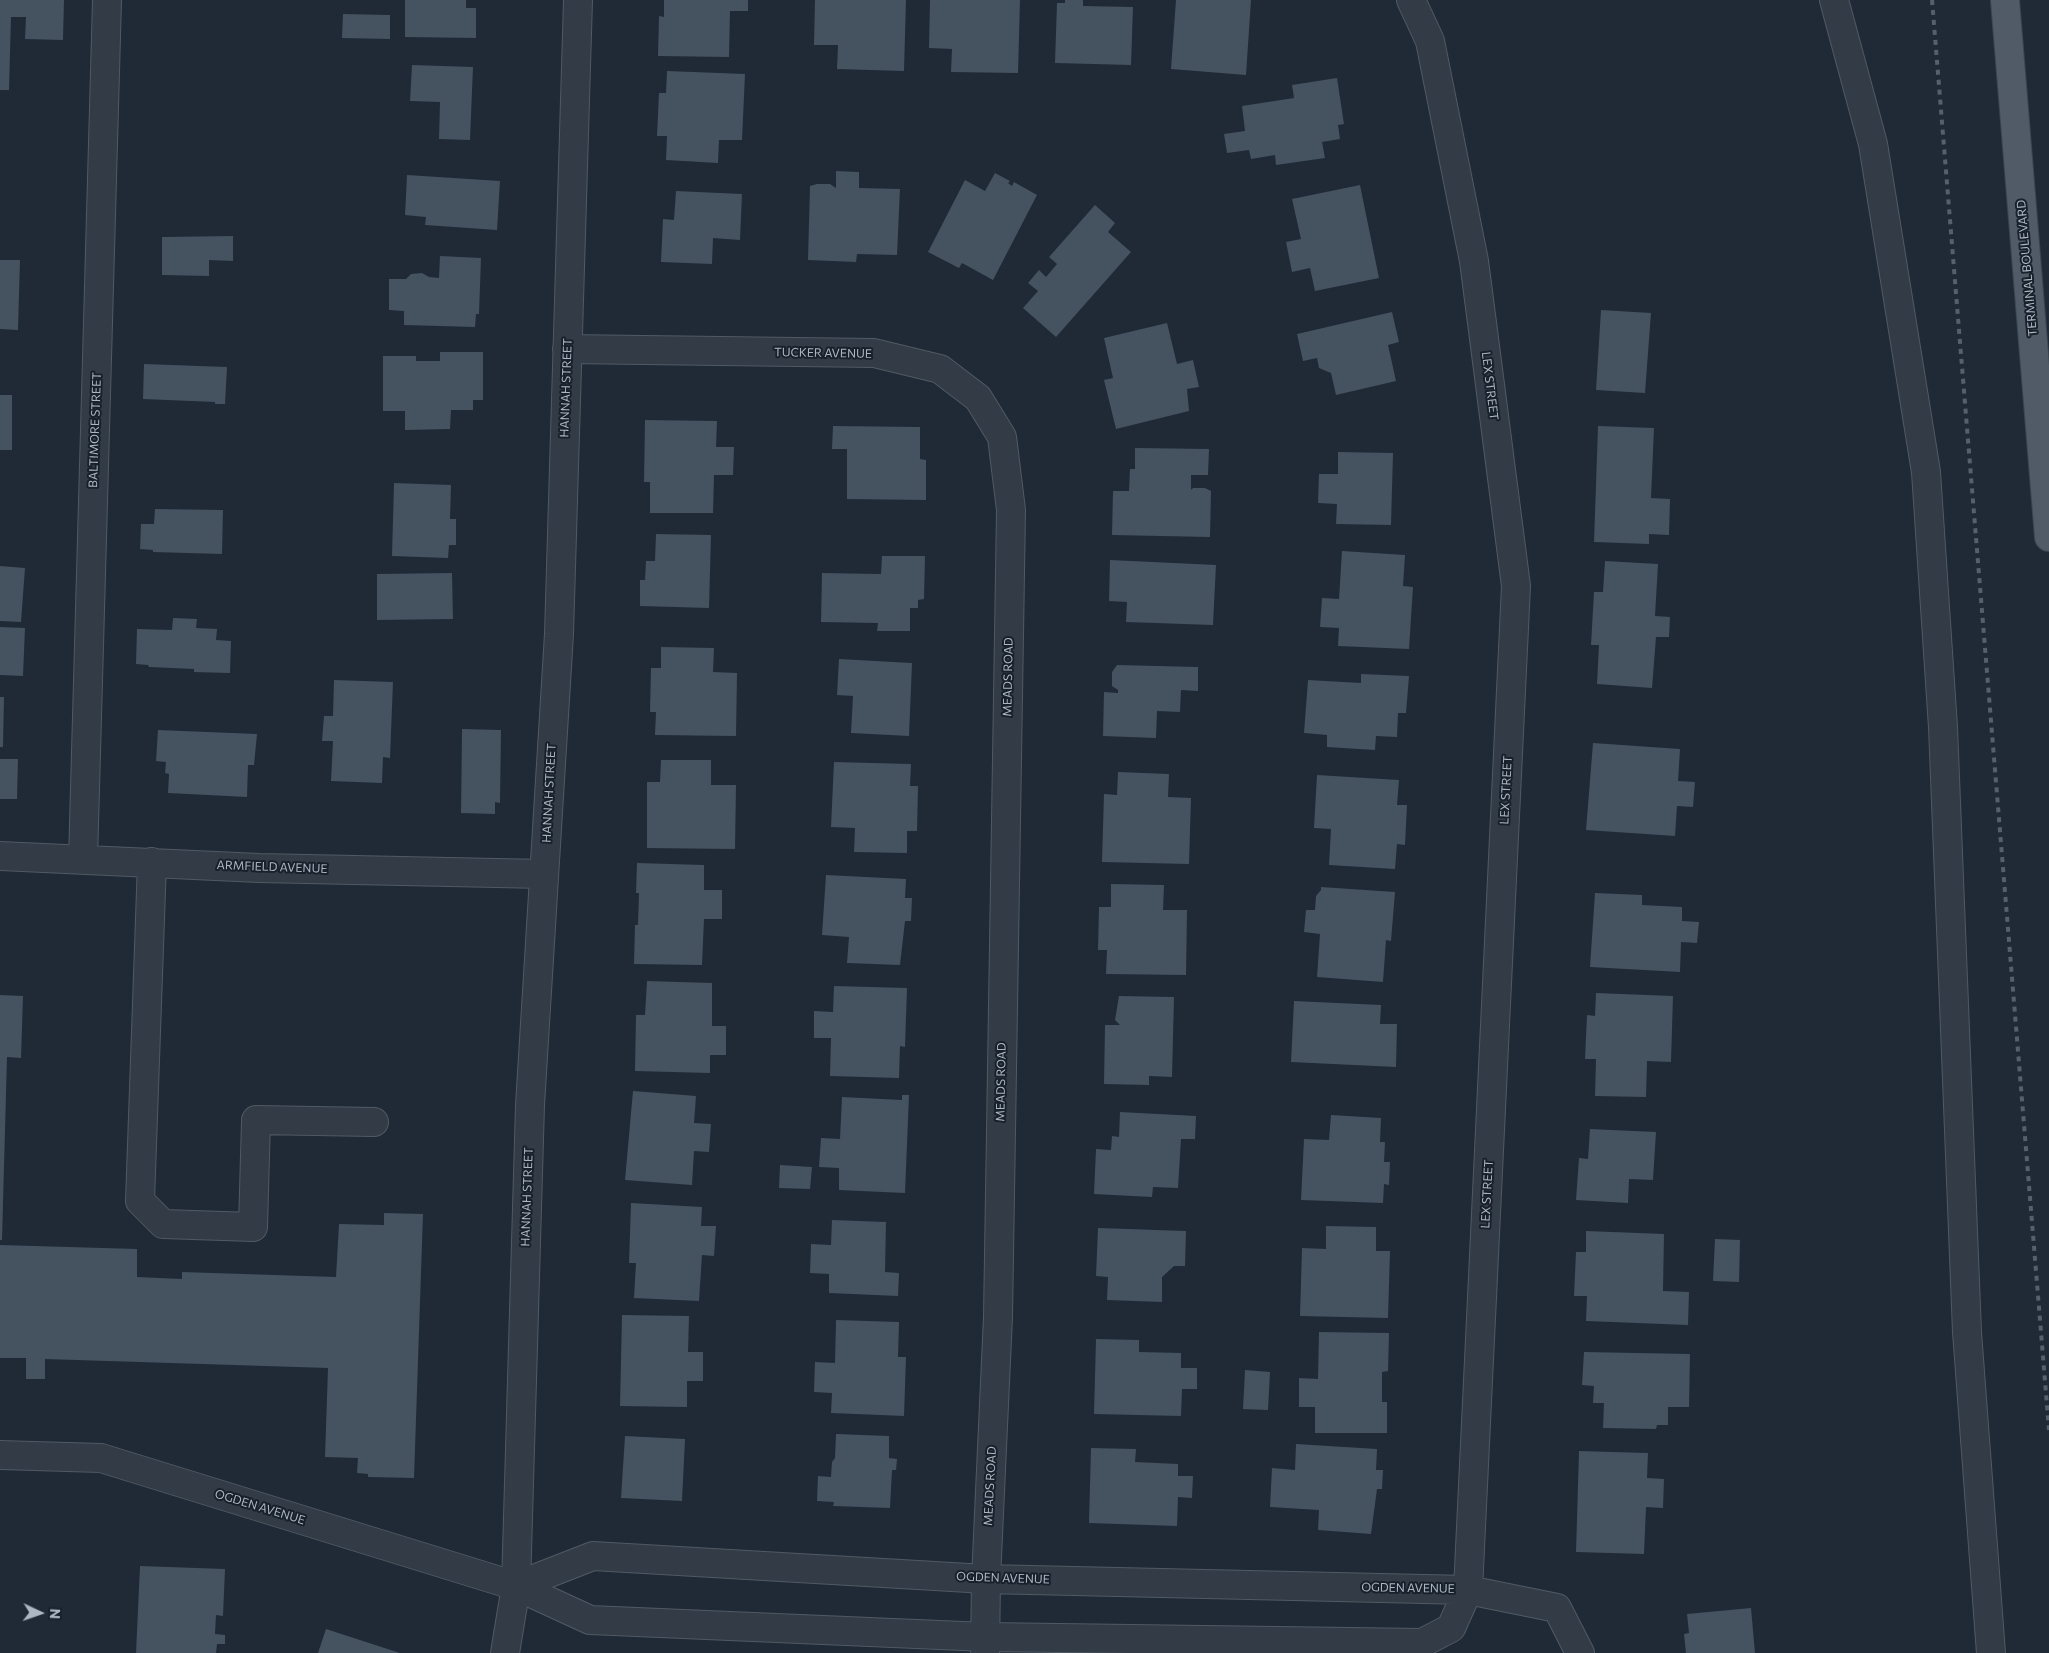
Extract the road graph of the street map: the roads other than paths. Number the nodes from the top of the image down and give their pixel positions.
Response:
1 (107, 0) edge
2 (578, 0) edge
3 (1411, 0) edge
4 (1834, 0) edge
5 (2005, 0) edge
6 (568, 348) junction
7 (1011, 510) joint
8 (2049, 537) edge
9 (0, 856) edge
10 (83, 860) junction
11 (152, 862) junction
12 (544, 874) junction
13 (374, 1122) dead end
14 (0, 1455) edge
15 (986, 1579) junction
16 (516, 1586) junction
17 (1468, 1590) junction
18 (986, 1645) edge
19 (505, 1653) edge
20 (1580, 1653) edge
21 (1991, 1653) edge

1 - 10 street, BALTIMORE STREET
2 - 6 street, HANNAH STREET
3 - 17 street, LEX STREET
4 - 21 street
5 - 8 main road, TERMINAL BOULEVARD
6 - 7 street, TUCKER AVENUE
6 - 12 street, HANNAH STREET
7 - 15 street, MEADS ROAD
9 - 10 street, ARMFIELD AVENUE
10 - 11 street, ARMFIELD AVENUE
11 - 12 street, ARMFIELD AVENUE
11 - 13 street
12 - 16 street, HANNAH STREET
14 - 16 street, OGDEN AVENUE
15 - 16 street, OGDEN AVENUE
15 - 17 street, OGDEN AVENUE
15 - 18 street, MEADS ROAD
16 - 18 street, OGDEN AVENUE
16 - 19 street, HANNAH STREET
17 - 18 street, OGDEN AVENUE
17 - 20 street

